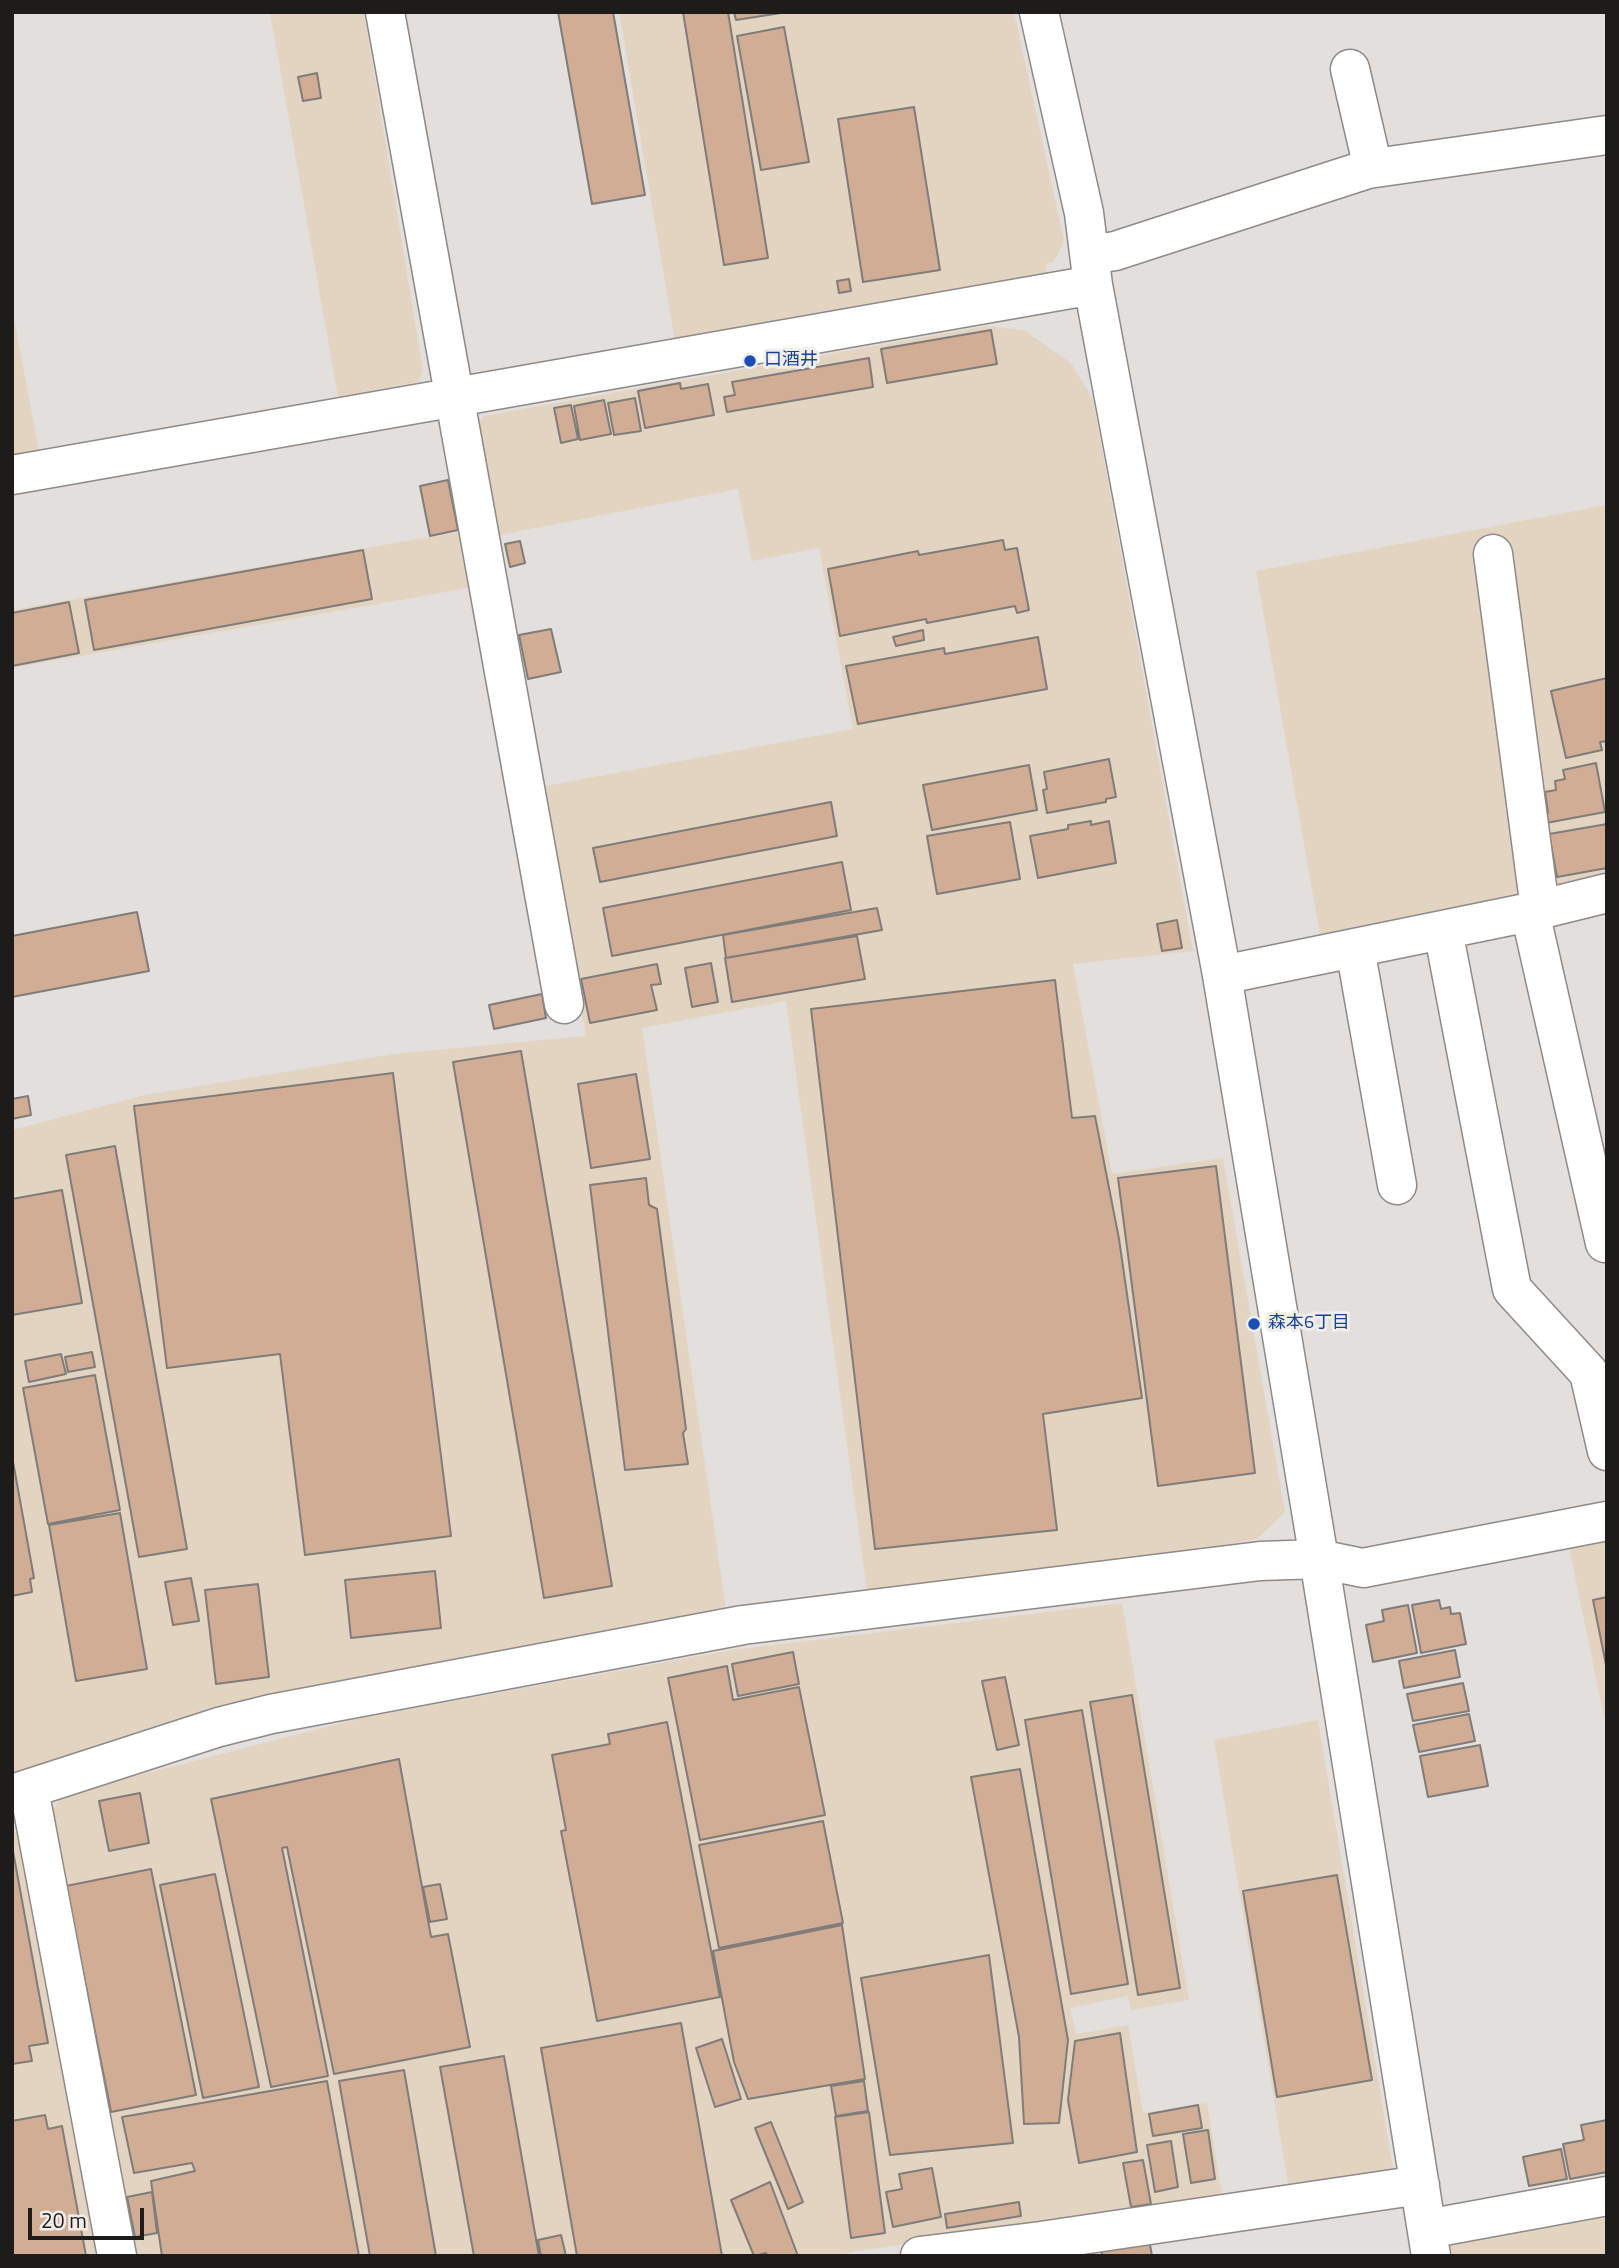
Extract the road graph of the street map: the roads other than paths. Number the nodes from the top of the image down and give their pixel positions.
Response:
1 (385, 12) edge
2 (1039, 12) edge
3 (1350, 69) dead end
4 (1607, 135) edge
5 (1373, 168) junction
6 (1091, 270) junction
7 (455, 398) junction
8 (12, 475) edge
9 (1493, 554) dead end
10 (1607, 893) edge
11 (1535, 910) junction
12 (1443, 930) junction
13 (1355, 947) junction
14 (1222, 975) junction
15 (564, 1004) dead end
16 (1396, 1185) dead end
17 (1603, 1224) edge
18 (1607, 1451) edge
19 (1607, 1521) edge
20 (1320, 1559) junction
21 (21, 1792) edge
22 (1420, 2185) junction
23 (1607, 2196) edge
24 (1429, 2243) edge
25 (117, 2256) edge
26 (920, 2256) edge

1 - 7 street
2 - 6 street
3 - 5 street
4 - 5 street
5 - 6 street
6 - 7 street
6 - 14 street
7 - 8 street
7 - 15 street
9 - 11 street
10 - 11 street
11 - 12 street
11 - 17 street
12 - 13 street
12 - 18 street
13 - 14 street
13 - 16 street
14 - 20 street
19 - 20 street
20 - 21 street
20 - 22 street
21 - 25 street
22 - 24 street
22 - 26 street
23 - 24 street

